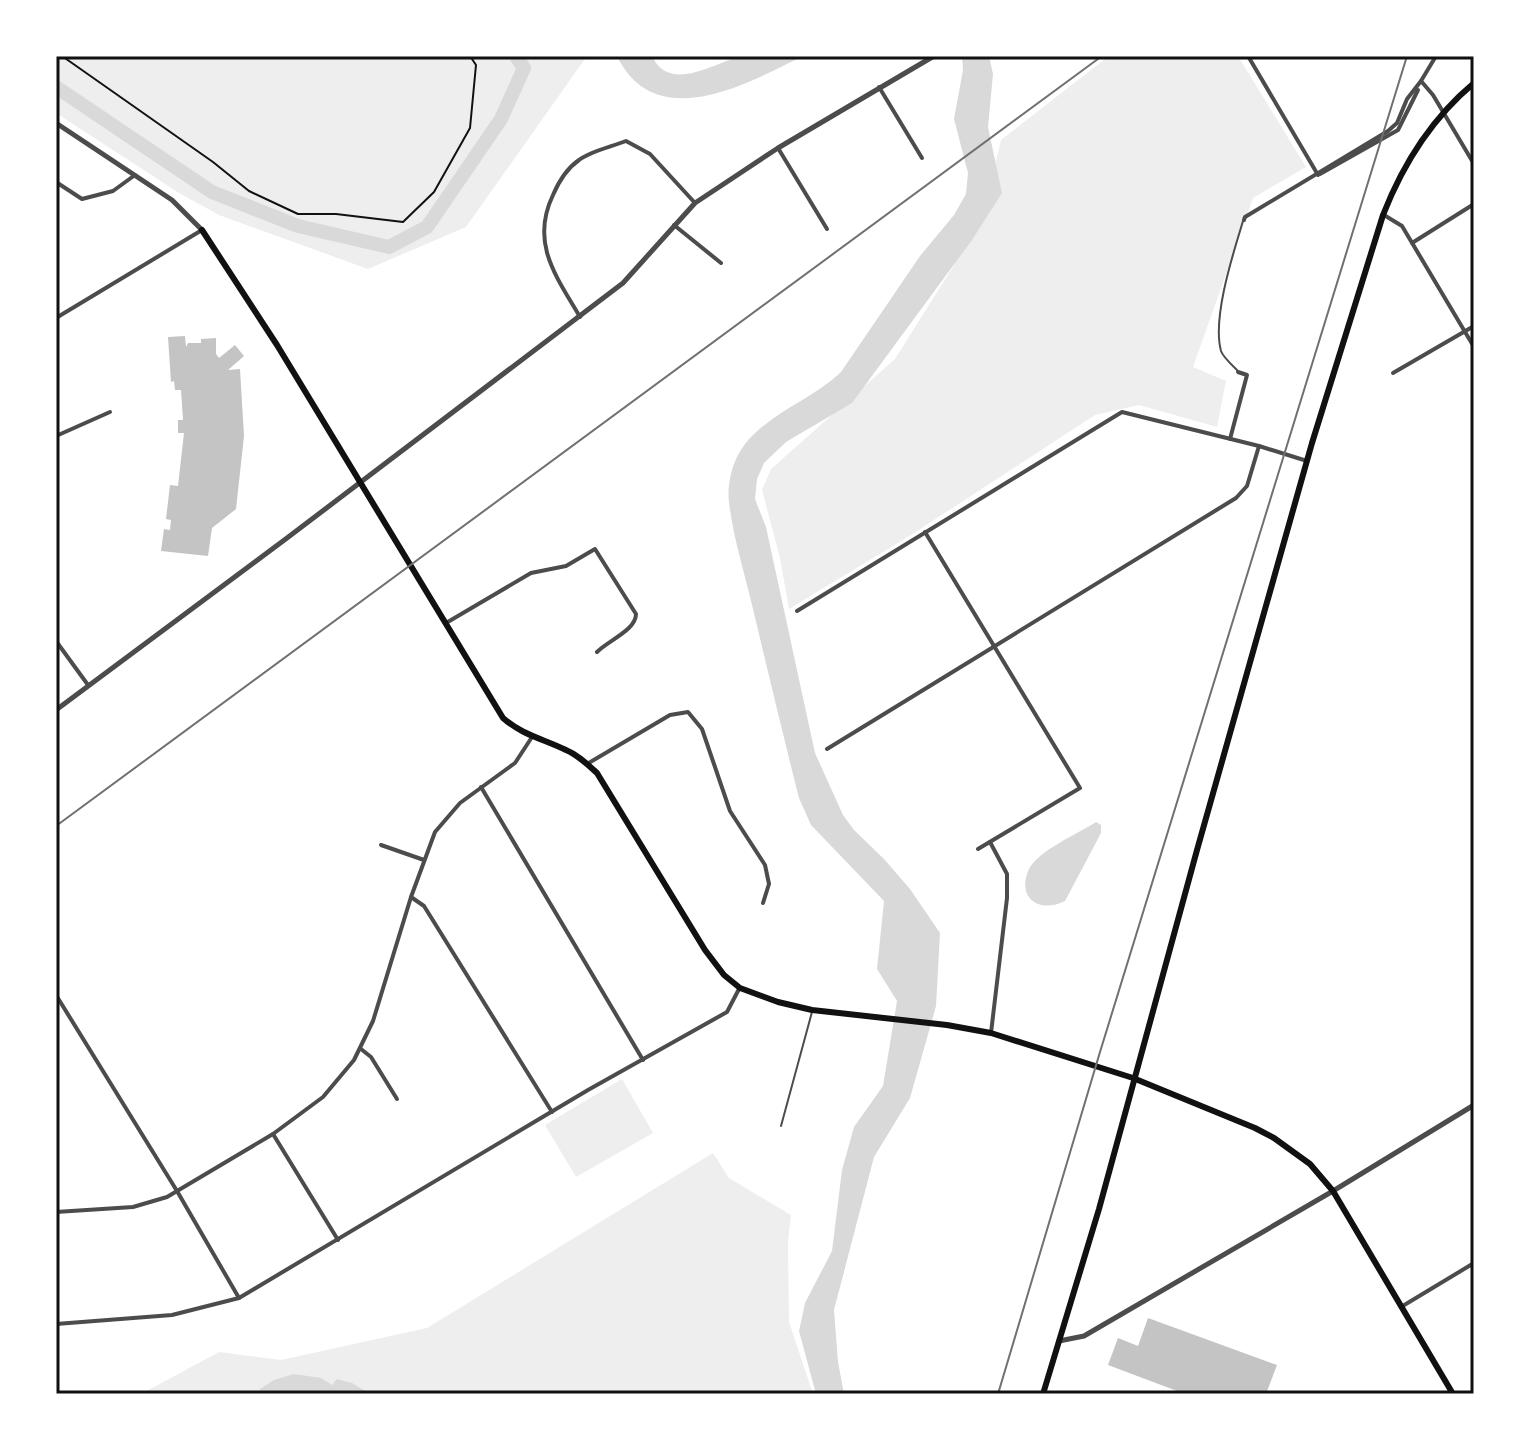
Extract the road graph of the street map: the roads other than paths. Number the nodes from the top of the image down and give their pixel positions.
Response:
1 (934, 56) edge
2 (1248, 56) edge
3 (1436, 56) edge
4 (1421, 81) junction
5 (1474, 83) edge
6 (879, 87) junction
7 (1443, 112) junction
8 (56, 123) edge
9 (778, 148) junction
10 (922, 158) dead end
11 (1474, 164) edge
12 (135, 175) junction
13 (1318, 175) junction
14 (56, 182) edge
15 (695, 203) junction
16 (1474, 204) edge
17 (1383, 215) junction
18 (1244, 220) joint
19 (674, 225) junction
20 (827, 229) dead end
21 (202, 230) junction
22 (1412, 243) junction
23 (721, 263) dead end
24 (580, 317) junction
25 (56, 318) edge
26 (1474, 326) edge
27 (1465, 331) junction
28 (1474, 347) edge
29 (1238, 372) joint
30 (1393, 373) dead end
31 (110, 412) dead end
32 (56, 436) edge
33 (1230, 439) junction
34 (1259, 446) junction
35 (1307, 461) junction
36 (361, 482) junction
37 (925, 532) junction
38 (797, 611) dead end
39 (445, 624) junction
40 (56, 641) edge
41 (994, 646) junction
42 (597, 652) dead end
43 (88, 685) junction
44 (56, 710) edge
45 (532, 737) junction
46 (827, 749) dead end
47 (587, 764) junction
48 (480, 786) junction
49 (990, 842) junction
50 (381, 845) dead end
51 (978, 849) dead end
52 (424, 860) junction
53 (411, 897) junction
54 (763, 903) dead end
55 (740, 988) junction
56 (56, 995) edge
57 (812, 1010) junction
58 (991, 1033) junction
59 (361, 1049) junction
60 (643, 1060) junction
61 (1133, 1078) junction
62 (397, 1099) dead end
63 (1474, 1105) edge
64 (552, 1112) junction
65 (781, 1126) dead end
66 (273, 1134) junction
67 (177, 1191) junction
68 (1333, 1191) junction
69 (56, 1212) edge
70 (338, 1240) junction
71 (1474, 1263) edge
72 (239, 1298) junction
73 (1401, 1307) junction
74 (56, 1324) edge
75 (1059, 1341) junction
76 (1043, 1394) edge
77 (1453, 1394) edge

1 - 6 street
2 - 13 street
3 - 4 street
4 - 7 street
4 - 13 street
5 - 7 main road
6 - 9 street
6 - 10 street
7 - 11 street
7 - 17 main road
8 - 12 street
9 - 15 street
9 - 20 street
12 - 14 street
12 - 21 street
13 - 18 street
15 - 19 street
15 - 24 street
16 - 22 street
17 - 22 street
17 - 35 main road
18 - 29 lane
19 - 23 street
19 - 24 street
21 - 25 street
21 - 36 main road
22 - 27 street
24 - 36 street
26 - 27 street
27 - 28 street
27 - 30 street
29 - 33 street
31 - 32 street
33 - 34 street
33 - 37 street
34 - 35 street
34 - 41 street
35 - 61 main road
36 - 39 main road
36 - 43 street
37 - 38 street
37 - 41 street
39 - 42 street
39 - 45 main road
40 - 43 street
41 - 46 street
41 - 49 street
43 - 44 street
45 - 47 main road
45 - 48 street
47 - 54 street
47 - 55 main road
48 - 52 street
48 - 60 street
49 - 51 street
49 - 58 street
50 - 52 street
52 - 53 street
53 - 59 street
53 - 64 street
55 - 57 main road
55 - 60 street
56 - 67 street
57 - 58 main road
57 - 65 lane
58 - 61 main road
59 - 62 street
59 - 66 street
60 - 64 street
61 - 68 main road
61 - 75 main road
63 - 68 street
64 - 70 street
66 - 67 street
66 - 70 street
67 - 69 street
67 - 72 street
68 - 73 main road
68 - 75 street
70 - 72 street
71 - 73 street
72 - 74 street
73 - 77 main road
75 - 76 main road

